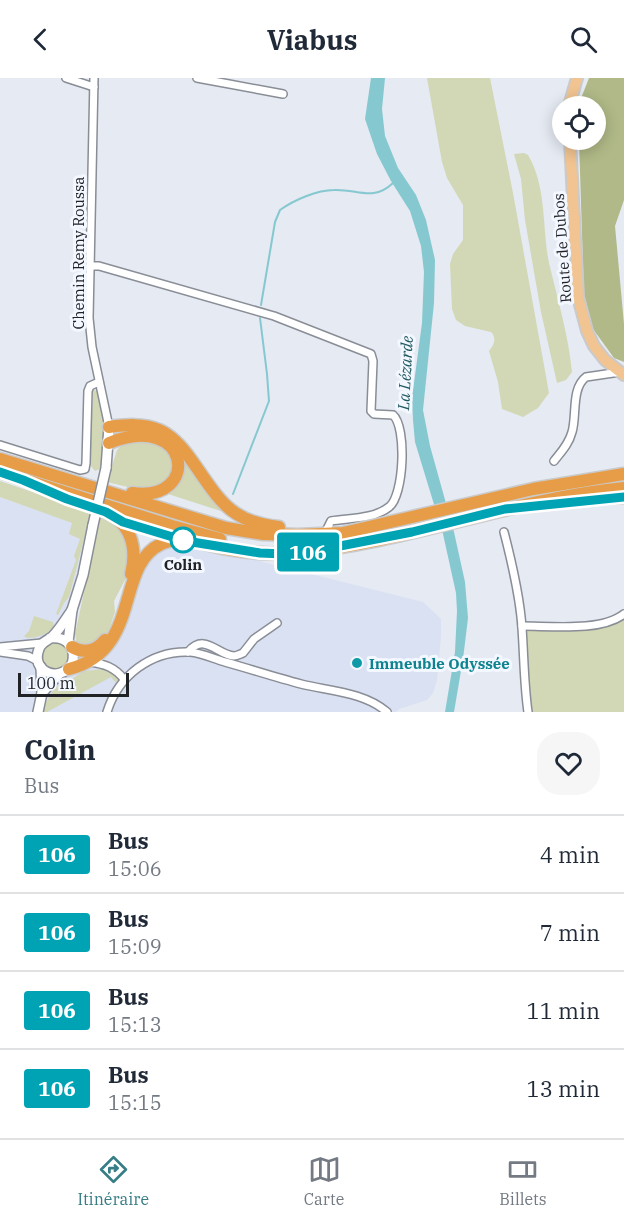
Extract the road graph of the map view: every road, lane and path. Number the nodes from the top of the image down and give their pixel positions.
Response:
1 (66, 78) edge
2 (94, 78) edge
3 (197, 78) edge
4 (577, 78) edge
5 (94, 87) junction
6 (283, 94) dead end
7 (572, 96) edge
8 (571, 150) edge
9 (90, 266) junction
10 (622, 374) edge
11 (99, 382) junction
12 (109, 427) junction
13 (109, 443) junction
14 (0, 446) edge
15 (0, 459) edge
16 (554, 461) dead end
17 (624, 468) edge
18 (33, 469) junction
19 (0, 472) edge
20 (624, 474) edge
21 (23, 480) junction
22 (624, 488) edge
23 (533, 489) junction
24 (624, 497) edge
25 (505, 509) junction
26 (326, 531) junction
27 (504, 532) dead end
28 (343, 533) junction
29 (340, 546) junction
30 (72, 610) junction
31 (624, 614) edge
32 (277, 623) dead end
33 (522, 626) junction
34 (46, 641) junction
35 (70, 645) junction
36 (0, 647) edge
37 (0, 652) edge
38 (188, 652) junction
39 (89, 662) junction
40 (39, 664) junction
41 (64, 672) junction
42 (124, 679) junction
43 (42, 693) junction
44 (38, 712) edge
45 (107, 712) edge
46 (387, 712) edge
47 (528, 712) edge

1 - 5 street
2 - 5 street, Chemin Remy Roussa
3 - 6 street
4 - 7 main road
5 - 9 street, Chemin Remy Roussa
8 - 10 main road, Route de Dubos
9 - 11 street, Chemin Remy Roussa
9 - 26 street
10 - 16 street
11 - 12 street, Chemin Remy Roussa
11 - 14 street
12 - 13 main road
12 - 26 highway
13 - 18 highway
13 - 30 main road, bridge
15 - 18 highway
17 - 23 highway
18 - 28 highway
19 - 21 highway
20 - 23 highway
21 - 29 highway
21 - 35 highway
22 - 25 highway
23 - 28 highway
24 - 25 highway
25 - 29 highway
26 - 28 highway
27 - 33 street
29 - 39 highway
30 - 34 main road
30 - 35 main road
31 - 33 street
32 - 38 street
33 - 47 street
34 - 35 main road
34 - 36 street
34 - 40 main road
35 - 41 main road
37 - 40 street
38 - 42 street
38 - 46 street
39 - 41 highway
39 - 42 street
40 - 41 main road
40 - 43 main road
41 - 43 main road
42 - 45 street
43 - 44 main road

